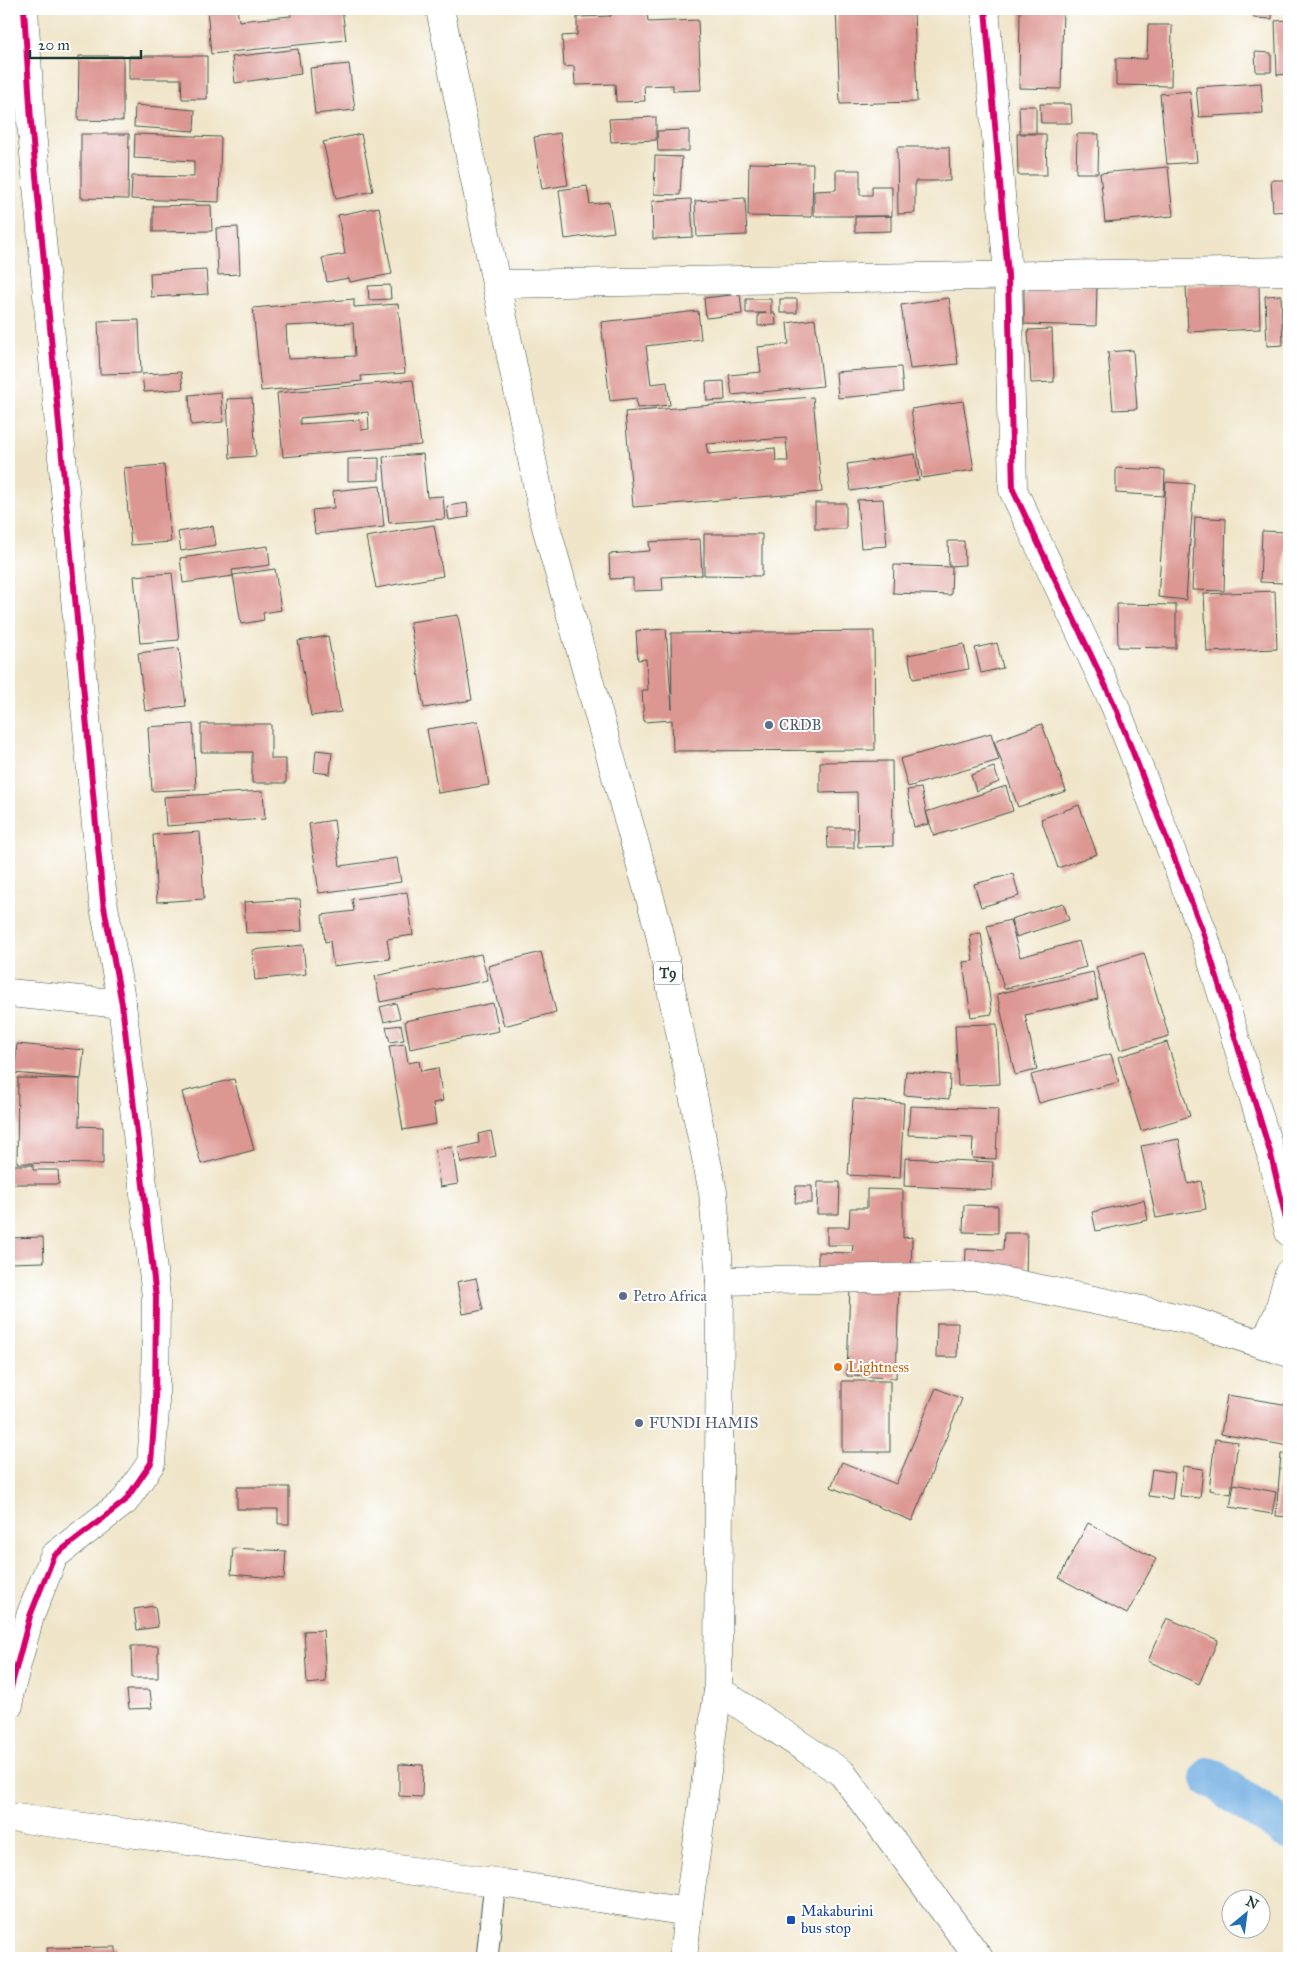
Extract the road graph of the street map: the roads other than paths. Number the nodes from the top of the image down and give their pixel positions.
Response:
1 (24, 9) edge
2 (440, 9) edge
3 (985, 9) edge
4 (20, 121) edge
5 (1289, 271) edge
6 (1008, 276) junction
7 (496, 284) junction
8 (9, 993) edge
9 (122, 1004) junction
10 (1289, 1232) edge
11 (1289, 1273) edge
12 (720, 1280) junction
13 (1264, 1343) junction
14 (1289, 1353) edge
15 (718, 1690) junction
16 (9, 1705) edge
17 (9, 1817) edge
18 (495, 1882) junction
19 (688, 1912) junction
20 (487, 1958) edge
21 (684, 1958) edge
22 (978, 1958) edge

1 - 4 main road
2 - 7 main road, T9
3 - 6 main road
4 - 9 main road
5 - 6 main road
6 - 7 main road
6 - 10 main road
7 - 12 main road, T9
8 - 9 main road
9 - 16 main road
11 - 13 main road
12 - 13 main road
12 - 15 main road, T9
13 - 14 main road
15 - 19 main road, T9
15 - 22 main road
17 - 18 main road
18 - 19 main road
18 - 20 lane
19 - 21 main road, T9

